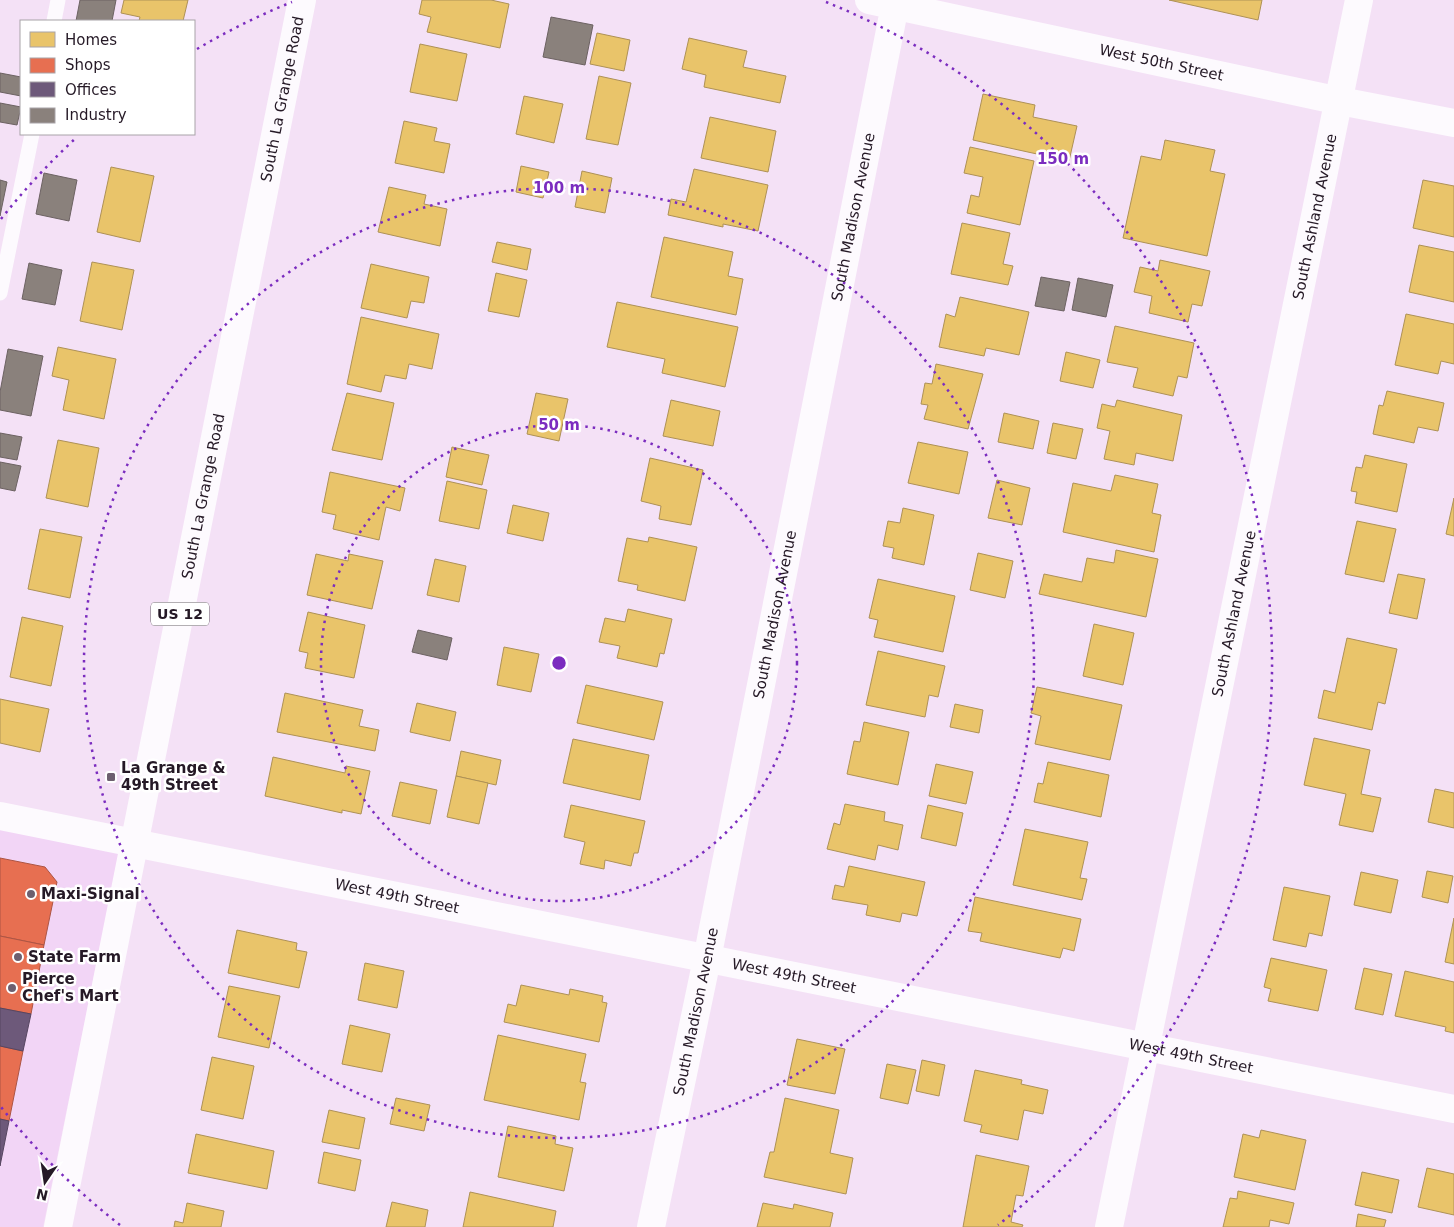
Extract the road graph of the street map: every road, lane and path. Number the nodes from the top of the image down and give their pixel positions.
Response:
1 (58, 0) edge
2 (302, 0) edge
3 (1359, 0) edge
4 (886, 2) edge
5 (54, 20) edge
6 (1340, 101) junction
7 (1454, 123) edge
8 (32, 135) edge
9 (0, 293) edge
10 (0, 816) edge
11 (135, 843) junction
12 (707, 959) junction
13 (1144, 1047) junction
14 (1454, 1109) edge
15 (58, 1227) edge
16 (651, 1227) edge
17 (1109, 1227) edge

1 - 5 lane
2 - 11 street, South La Grange Road / US 12
3 - 6 street, South Ashland Avenue
4 - 6 street, West 50th Street
4 - 12 street, South Madison Avenue
6 - 7 street, West 50th Street
6 - 13 street, South Ashland Avenue
8 - 9 lane
10 - 11 street, West 49th Street
11 - 12 street, West 49th Street
11 - 15 street, South La Grange Road / US 12
12 - 13 street, West 49th Street
12 - 16 street, South Madison Avenue
13 - 14 street, West 49th Street
13 - 17 street, South Ashland Avenue

